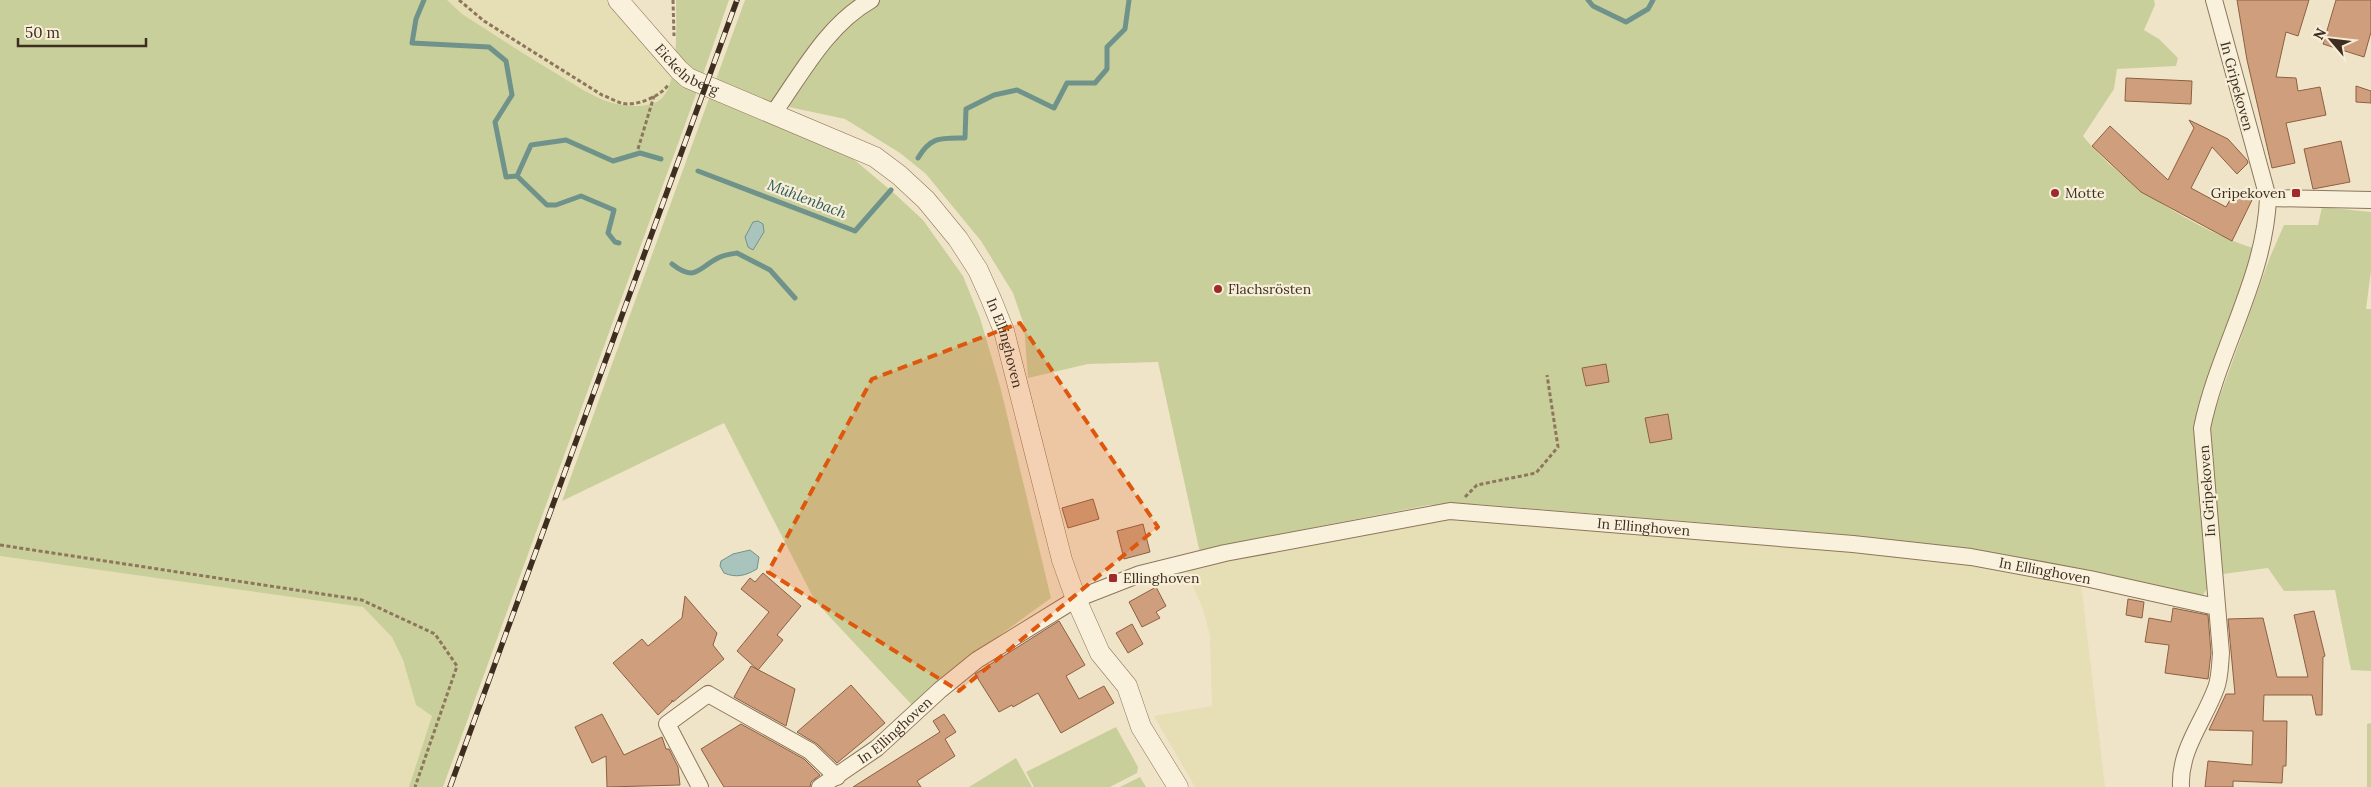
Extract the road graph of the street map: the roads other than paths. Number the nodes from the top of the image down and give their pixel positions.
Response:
1 (618, 0) edge
2 (872, 0) edge
3 (2212, 1) edge
4 (773, 114) junction
5 (844, 142) joint
6 (2268, 198) junction
7 (2371, 200) edge
8 (1076, 599) junction
9 (2216, 607) junction
10 (837, 777) junction
11 (700, 787) edge
12 (820, 787) edge
13 (1178, 787) edge
14 (2181, 787) edge

1 - 4 street, Eickelnberg
2 - 4 street
3 - 6 street, In Gripekoven
4 - 5 street, Eickelnberg
5 - 8 street, In Ellinghoven
6 - 7 street
6 - 9 street, In Gripekoven
8 - 9 street, In Ellinghoven
8 - 10 street, In Ellinghoven
8 - 13 street, In Ellinghoven
9 - 14 street, In Gripekoven
10 - 11 street
10 - 12 street, In Ellinghoven

